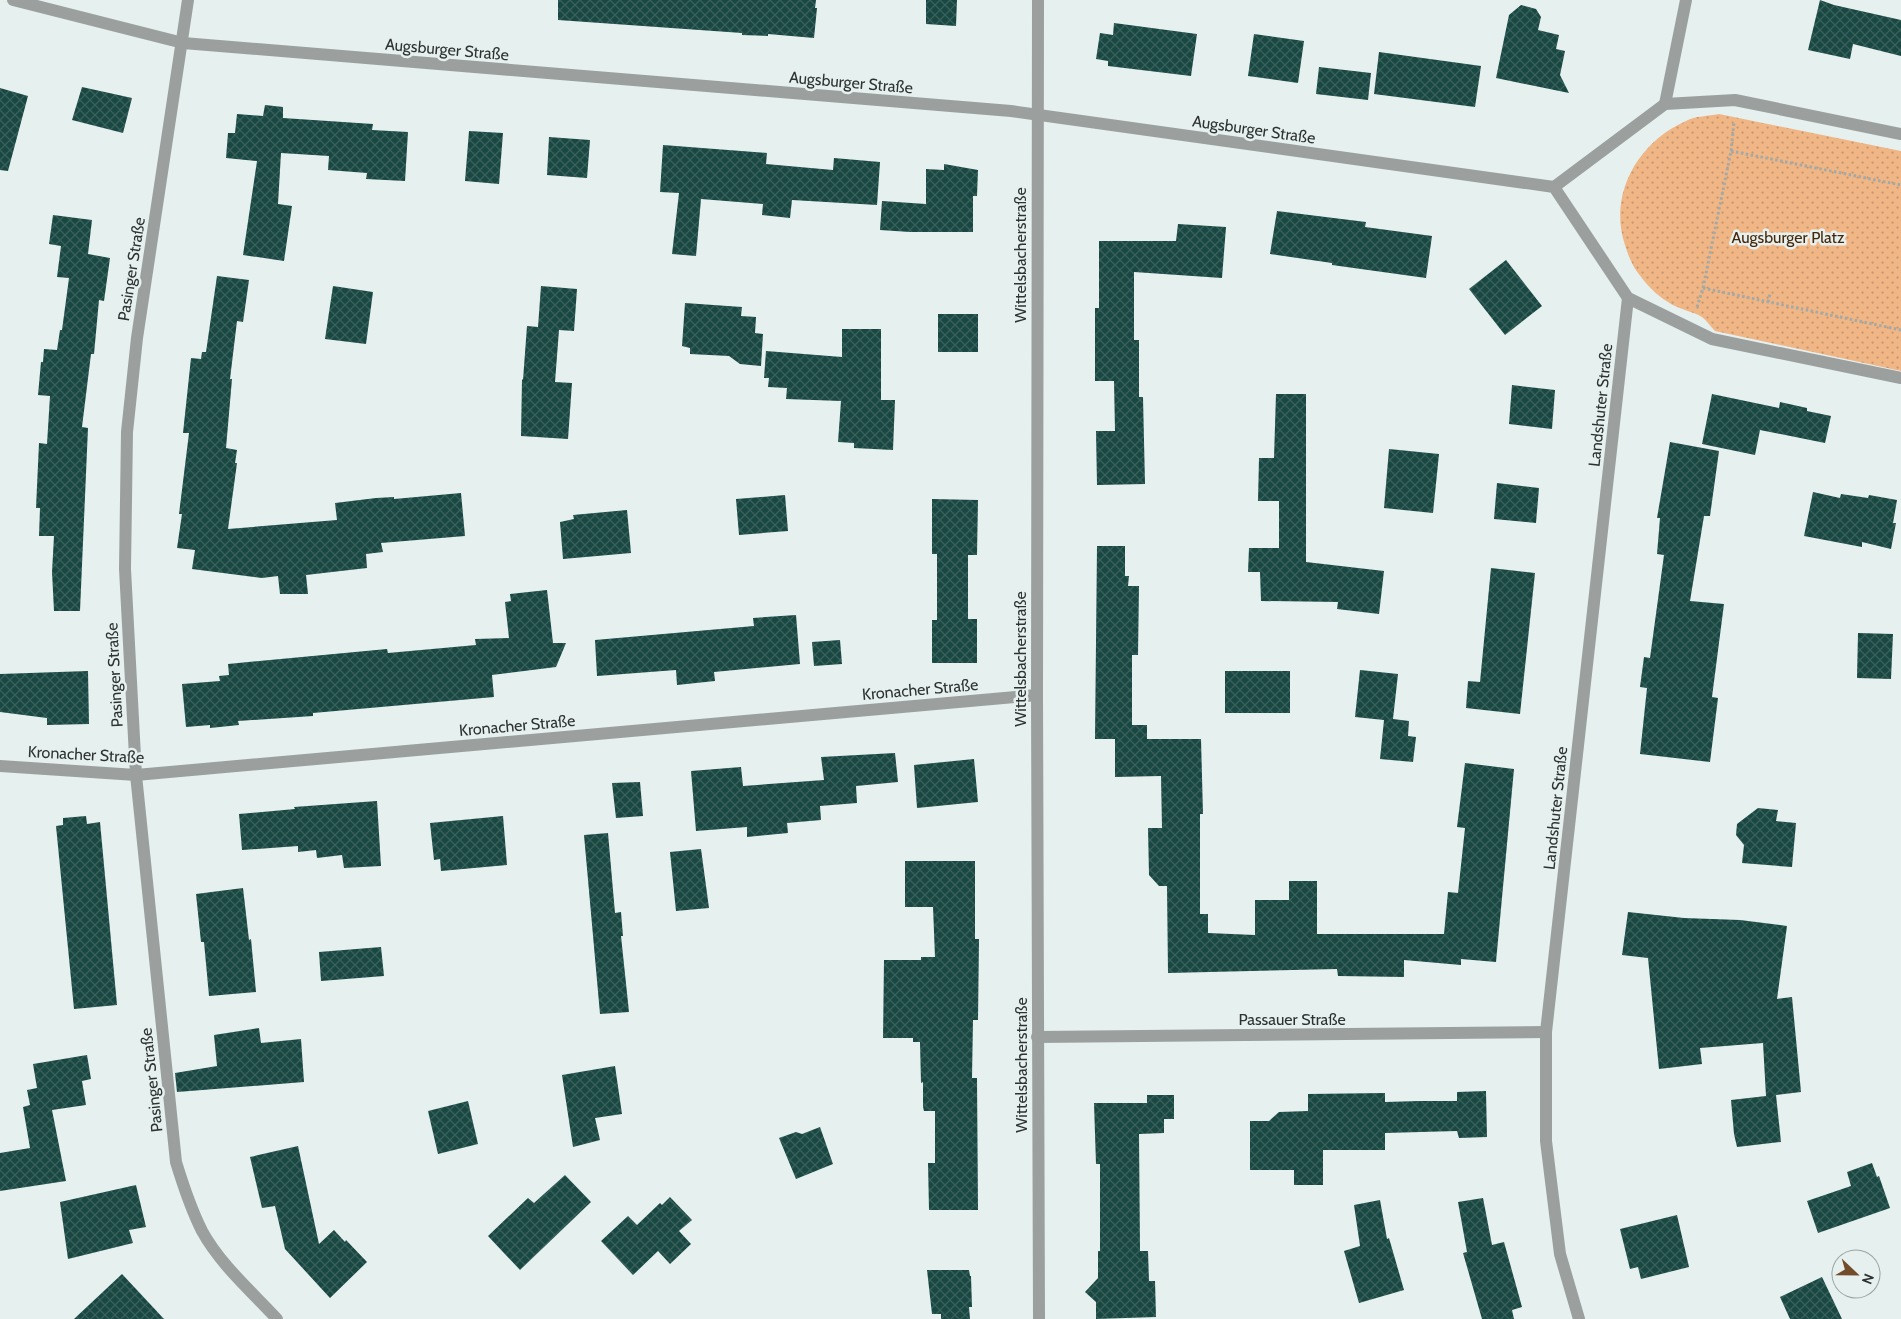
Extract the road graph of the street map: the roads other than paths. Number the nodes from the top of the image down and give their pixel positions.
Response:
1 (13, 0) edge
2 (188, 0) edge
3 (1038, 0) edge
4 (1686, 0) edge
5 (183, 42) junction
6 (1665, 104) junction
7 (1037, 115) junction
8 (1901, 134) edge
9 (1554, 187) junction
10 (1628, 298) junction
11 (1901, 378) edge
12 (1036, 695) junction
13 (0, 766) edge
14 (136, 775) junction
15 (1546, 1032) junction
16 (1037, 1037) junction
17 (277, 1319) edge
18 (1038, 1319) edge
19 (1579, 1319) edge

1 - 5 street, Augsburger Straße
2 - 5 street, Pasinger Straße
3 - 7 street, Wittelsbacherstraße
4 - 6 street
5 - 7 street, Augsburger Straße
5 - 14 street, Pasinger Straße
6 - 8 street
6 - 9 street
7 - 9 street, Augsburger Straße
7 - 12 street, Wittelsbacherstraße
9 - 10 street
10 - 11 street
10 - 15 street, Landshuter Straße
12 - 14 street, Kronacher Straße
12 - 16 street, Wittelsbacherstraße
13 - 14 street, Kronacher Straße
14 - 17 street, Pasinger Straße
15 - 16 street, Passauer Straße
15 - 19 street, Landshuter Straße
16 - 18 street, Wittelsbacherstraße

